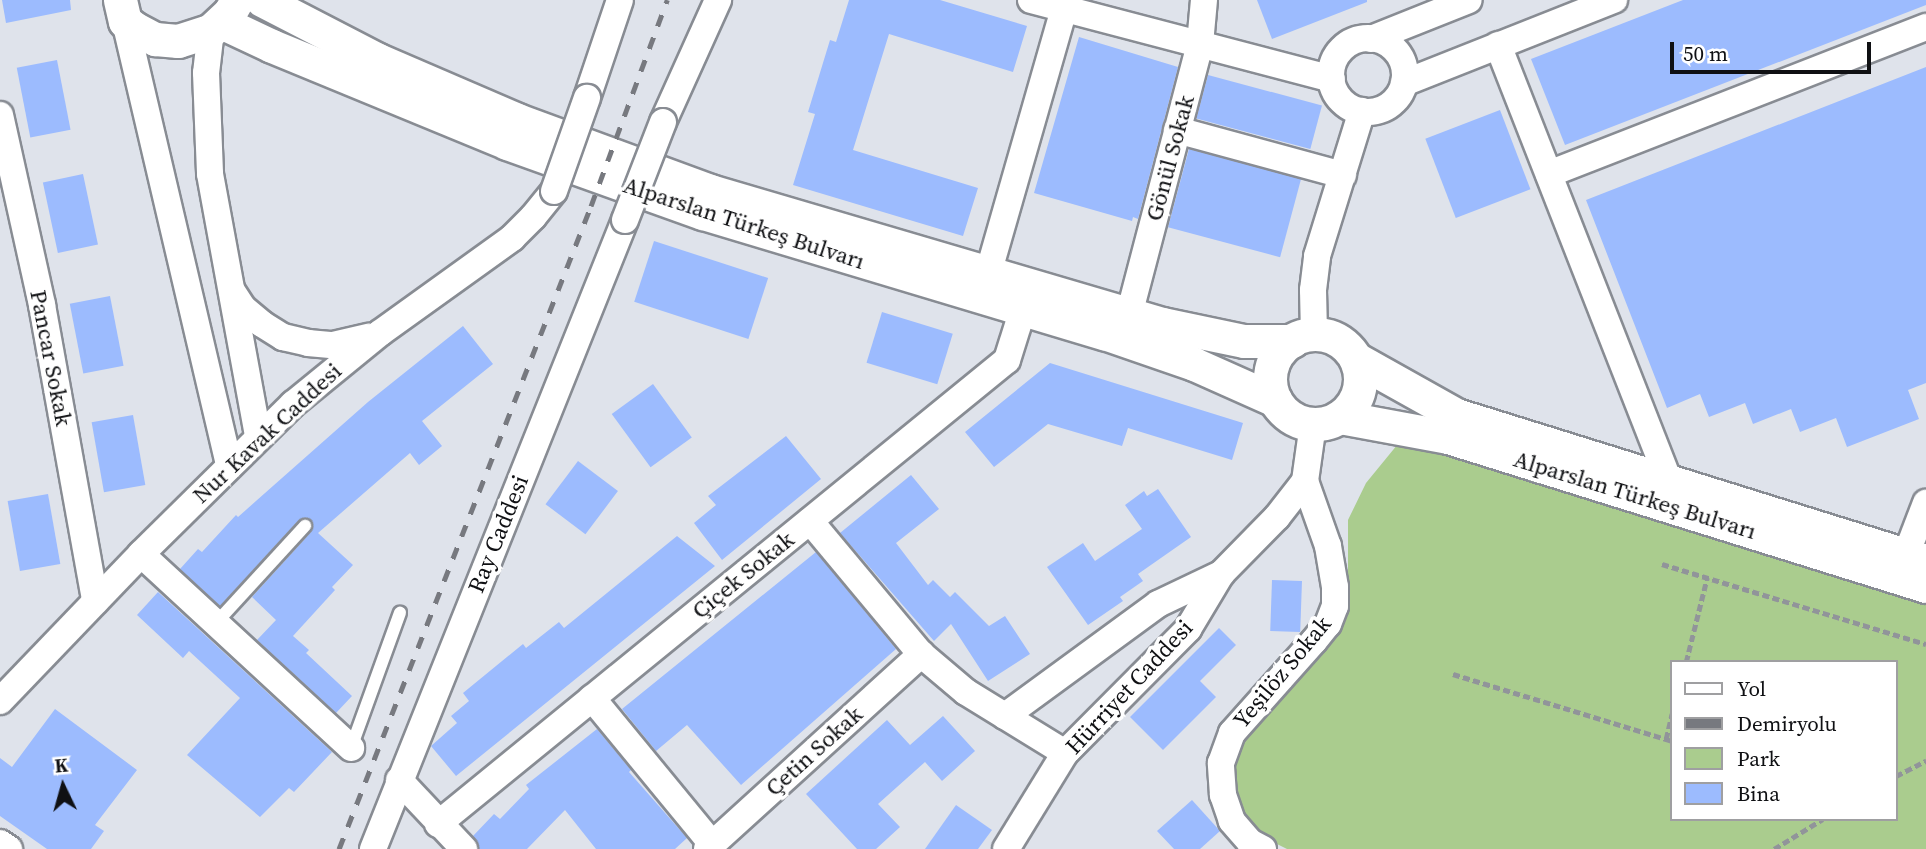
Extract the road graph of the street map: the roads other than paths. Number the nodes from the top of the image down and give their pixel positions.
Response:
1 (262, 0) edge
2 (620, 0) edge
3 (718, 0) edge
4 (1031, 0) edge
5 (1204, 0) edge
6 (1469, 0) edge
7 (1614, 0) edge
8 (1064, 9) junction
9 (123, 10) edge
10 (223, 17) edge
11 (1926, 27) edge
12 (1371, 38) junction
13 (1200, 44) junction
14 (1498, 45) junction
15 (1332, 79) junction
16 (1404, 83) junction
17 (1362, 111) junction
18 (0, 115) edge
19 (1177, 130) junction
20 (573, 141) junction
21 (1549, 174) junction
22 (1343, 175) junction
23 (988, 274) junction
24 (229, 287) junction
25 (1023, 309) junction
26 (1129, 315) junction
27 (380, 333) junction
28 (1303, 338) junction
29 (1356, 359) junction
30 (1275, 400) junction
31 (1327, 420) junction
32 (258, 436) junction
33 (229, 465) junction
34 (1305, 481) junction
35 (1669, 481) junction
36 (1926, 503) edge
37 (810, 521) junction
38 (305, 526) dead end
39 (141, 554) junction
40 (1916, 558) edge
41 (1221, 573) junction
42 (1926, 586) edge
43 (95, 601) junction
44 (400, 613) dead end
45 (216, 624) junction
46 (921, 654) junction
47 (592, 698) junction
48 (0, 701) edge
49 (1005, 716) junction
50 (351, 748) joint
51 (1065, 753) junction
52 (399, 780) junction
53 (438, 824) junction
54 (0, 842) edge
55 (709, 847) edge
56 (9, 849) edge
57 (373, 849) edge
58 (464, 849) edge
59 (1006, 849) edge
60 (1263, 849) edge

1 - 20 street, Alparslan Türkeş Bulvarı
2 - 20 street, Nur Kavak Caddesi, bridge
3 - 52 street, Ray Caddesi, bridge
4 - 8 street
5 - 13 street, Gönül Sokak
6 - 12 street
7 - 14 street
8 - 13 street
8 - 23 street
9 - 10 street
9 - 33 street
10 - 24 street
10 - 25 street, Alparslan Türkeş Bulvarı
11 - 21 street
12 - 15 street
12 - 16 street
13 - 15 street
13 - 19 street, Gönül Sokak
14 - 16 street
14 - 21 street
15 - 17 street
16 - 17 street
17 - 22 street
18 - 43 street, Pancar Sokak
19 - 22 street
19 - 26 street, Gönül Sokak
20 - 23 street, Alparslan Türkeş Bulvarı
20 - 27 street, Nur Kavak Caddesi, bridge
21 - 35 street
22 - 28 street
23 - 26 street, Alparslan Türkeş Bulvarı
24 - 27 street
24 - 32 street
25 - 30 street, Alparslan Türkeş Bulvarı
25 - 37 street, Çiçek Sokak
26 - 28 street, Alparslan Türkeş Bulvarı
27 - 32 street, Nur Kavak Caddesi
28 - 29 street
28 - 30 street
29 - 31 street
29 - 35 street, Alparslan Türkeş Bulvarı
30 - 31 street
31 - 34 street, Hürriyet Caddesi
31 - 42 street, Alparslan Türkeş Bulvarı
32 - 33 street, Nur Kavak Caddesi
33 - 39 street, Nur Kavak Caddesi
34 - 41 street, Hürriyet Caddesi
34 - 60 street, Yeşilöz Sokak
35 - 40 street, Alparslan Türkeş Bulvarı
36 - 40 street
37 - 46 street
37 - 47 street, Çiçek Sokak
38 - 45 lane
39 - 43 street, Nur Kavak Caddesi
39 - 45 street
41 - 49 street
41 - 51 street, Hürriyet Caddesi
43 - 48 street, Nur Kavak Caddesi
44 - 50 lane
45 - 50 street
46 - 49 street
46 - 55 street, Çetin Sokak
47 - 53 street, Çiçek Sokak
47 - 55 street
49 - 51 street
51 - 59 street, Hürriyet Caddesi
52 - 53 street
52 - 57 street, Ray Caddesi
53 - 58 street
54 - 56 street

